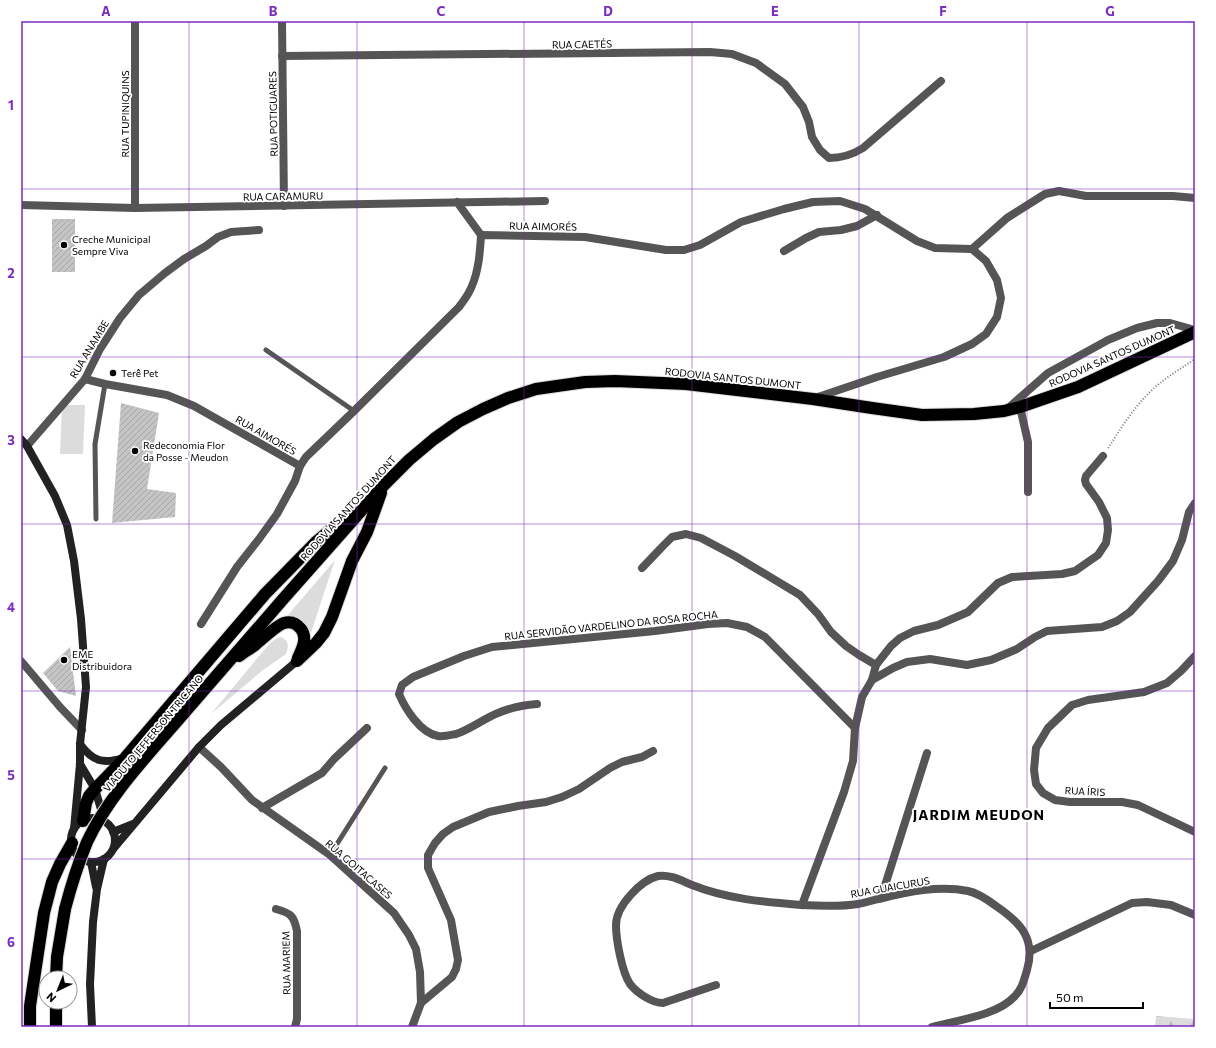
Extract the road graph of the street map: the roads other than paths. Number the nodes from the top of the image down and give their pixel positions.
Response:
1 (135, 21) edge
2 (282, 21) edge
3 (282, 56) junction
4 (942, 81) dead end
5 (1195, 198) edge
6 (545, 201) dead end
7 (457, 202) junction
8 (21, 206) edge
9 (284, 206) junction
10 (135, 208) junction
11 (877, 215) junction
12 (259, 230) dead end
13 (481, 235) junction
14 (972, 250) junction
15 (784, 251) dead end
16 (1195, 331) edge
17 (266, 350) dead end
18 (85, 379) junction
19 (105, 384) junction
20 (813, 399) junction
21 (1020, 407) junction
22 (354, 411) junction
23 (1004, 411) junction
24 (21, 439) edge
25 (27, 446) junction
26 (1103, 456) road end
27 (300, 466) junction
28 (384, 485) junction
29 (1028, 492) dead end
30 (1195, 503) edge
31 (96, 519) dead end
32 (642, 568) dead end
33 (201, 624) dead end
34 (1195, 656) edge
35 (21, 661) edge
36 (297, 661) junction
37 (228, 663) junction
38 (876, 665) junction
39 (872, 680) junction
40 (537, 704) dead end
41 (367, 728) dead end
42 (855, 728) junction
43 (82, 730) junction
44 (80, 744) junction
45 (199, 747) junction
46 (653, 752) dead end
47 (926, 753) dead end
48 (125, 758) junction
49 (80, 764) junction
50 (385, 768) dead end
51 (95, 789) junction
52 (262, 808) junction
53 (106, 822) junction
54 (136, 823) junction
55 (79, 825) junction
56 (113, 832) junction
57 (1195, 832) edge
58 (72, 843) junction
59 (114, 848) junction
60 (330, 855) junction
61 (104, 859) junction
62 (91, 862) junction
63 (97, 889) junction
64 (881, 898) junction
65 (802, 905) junction
66 (276, 909) dead end
67 (1195, 915) edge
68 (1031, 951) junction
69 (56, 970) edge
70 (716, 985) dead end
71 (422, 1003) junction
72 (56, 1010) edge
73 (30, 1027) edge
74 (56, 1027) edge
75 (92, 1027) edge
76 (294, 1027) edge
77 (412, 1027) edge
78 (932, 1027) edge

1 - 10 street, RUA TUPINIQUINS
2 - 3 street, RUA POTIGUARES
3 - 4 street, RUA CAETÉS
3 - 9 street, RUA POTIGUARES
5 - 14 street
6 - 7 street, RUA CARAMURU
7 - 9 street, RUA CARAMURU
7 - 13 street
8 - 10 street, RUA CARAMURU
9 - 10 street, RUA CARAMURU
11 - 13 street, RUA AIMORÉS
11 - 14 street, RUA AIMORÉS
11 - 15 street
12 - 18 street, RUA ANAMBE
13 - 22 street, RUA AIMORÉS
14 - 20 street
16 - 21 highway, RODOVIA SANTOS DUMONT
16 - 23 street
17 - 22 lane
18 - 19 street, RUA AIMORÉS
18 - 25 street, RUA ANAMBE
19 - 27 street, RUA AIMORÉS
19 - 31 lane
20 - 23 highway, RODOVIA SANTOS DUMONT
20 - 28 highway, RODOVIA SANTOS DUMONT
21 - 23 highway, RODOVIA SANTOS DUMONT
21 - 29 street
22 - 27 street, RUA AIMORÉS
24 - 25 main road
25 - 43 main road
26 - 38 street
27 - 33 street
28 - 36 highway
28 - 37 highway, RODOVIA SANTOS DUMONT
28 - 48 highway
30 - 39 street
32 - 38 street
34 - 57 street, RUA ÍRIS
35 - 43 street
36 - 37 highway
36 - 45 main road
37 - 69 highway, VIADUTO JEFFERSON TRICANO, bridge
38 - 39 street
39 - 42 street
40 - 42 street, RUA SERVIDÃO VARDELINO DA ROSA ROCHA
41 - 52 street
42 - 65 street
43 - 44 main road
44 - 48 main road
44 - 49 main road
45 - 52 street, RUA GOITACASES
45 - 54 main road
46 - 71 street
47 - 64 street
48 - 51 highway
49 - 51 main road
49 - 55 main road
50 - 60 lane
51 - 53 main road
51 - 55 highway
52 - 60 street, RUA GOITACASES
53 - 55 main road
53 - 56 main road
54 - 56 main road
54 - 59 main road
55 - 58 main road
56 - 59 main road
58 - 62 main road
58 - 73 highway
59 - 61 main road
60 - 71 street, RUA GOITACASES
61 - 62 main road
61 - 63 main road
62 - 63 main road
63 - 75 main road
64 - 65 street, RUA GUAICURUS
64 - 68 street, RUA GUAICURUS
65 - 70 street, RUA GUAICURUS
66 - 76 street, RUA MARIEM
67 - 68 street
68 - 78 street, RUA GUAICURUS
71 - 77 street, RUA GOITACASES
72 - 74 highway

